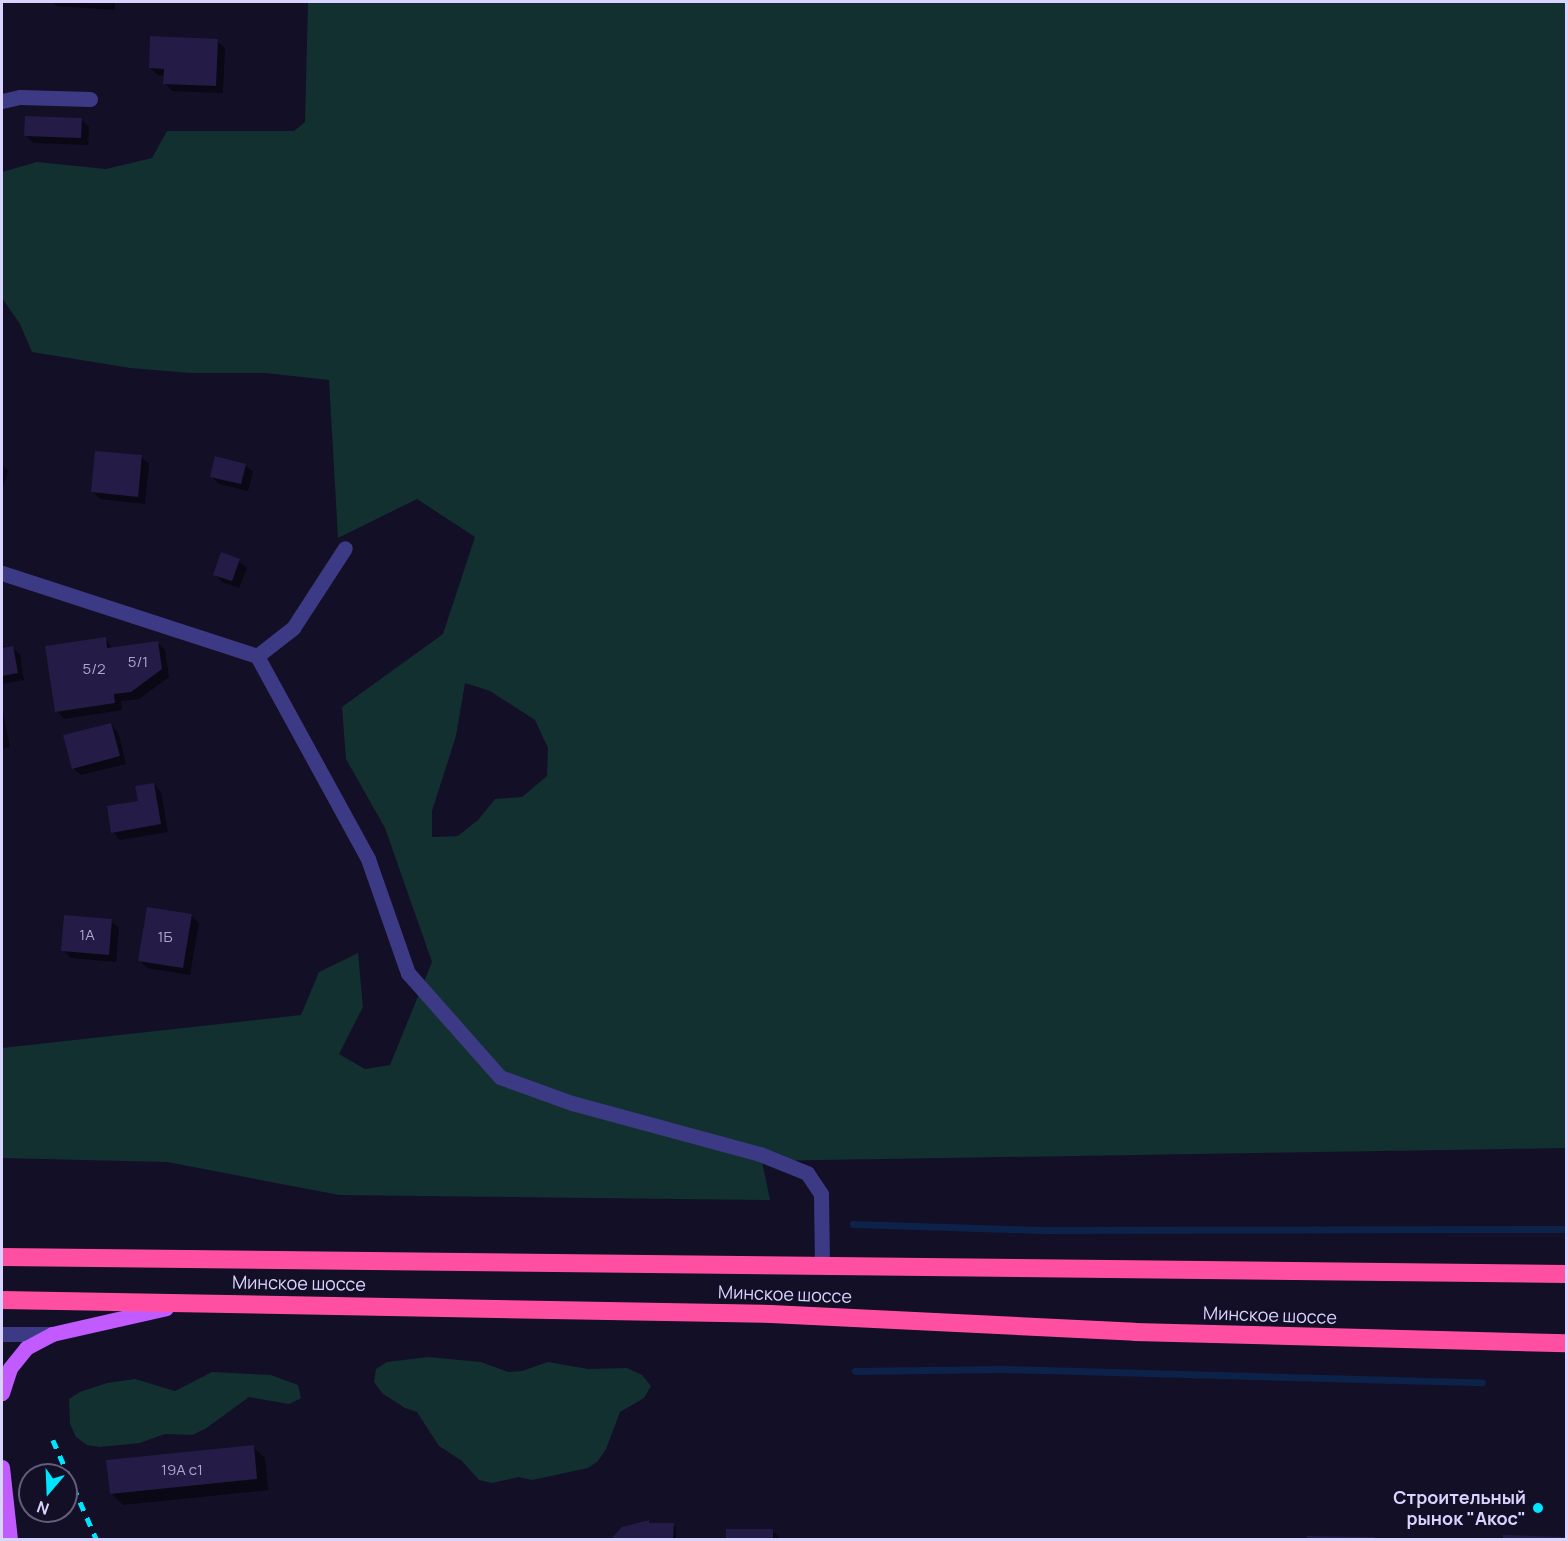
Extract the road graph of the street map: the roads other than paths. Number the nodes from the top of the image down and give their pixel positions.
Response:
1 (90, 99) dead end
2 (2, 101) edge
3 (345, 548) dead end
4 (2, 573) edge
5 (257, 656) junction
6 (2, 1257) edge
7 (822, 1266) junction
8 (1566, 1274) edge
9 (2, 1300) edge
10 (194, 1302) junction
11 (2, 1334) edge
12 (52, 1334) junction
13 (1566, 1343) edge
14 (2, 1393) edge
15 (2, 1467) edge
16 (10, 1539) edge

1 - 2 street
3 - 5 street
4 - 5 street
5 - 7 street
6 - 7 highway, Минское шоссе
7 - 8 highway, Минское шоссе
9 - 10 highway, Минское шоссе
10 - 12 main road
10 - 13 highway, Минское шоссе
11 - 12 street
12 - 14 main road
15 - 16 main road

